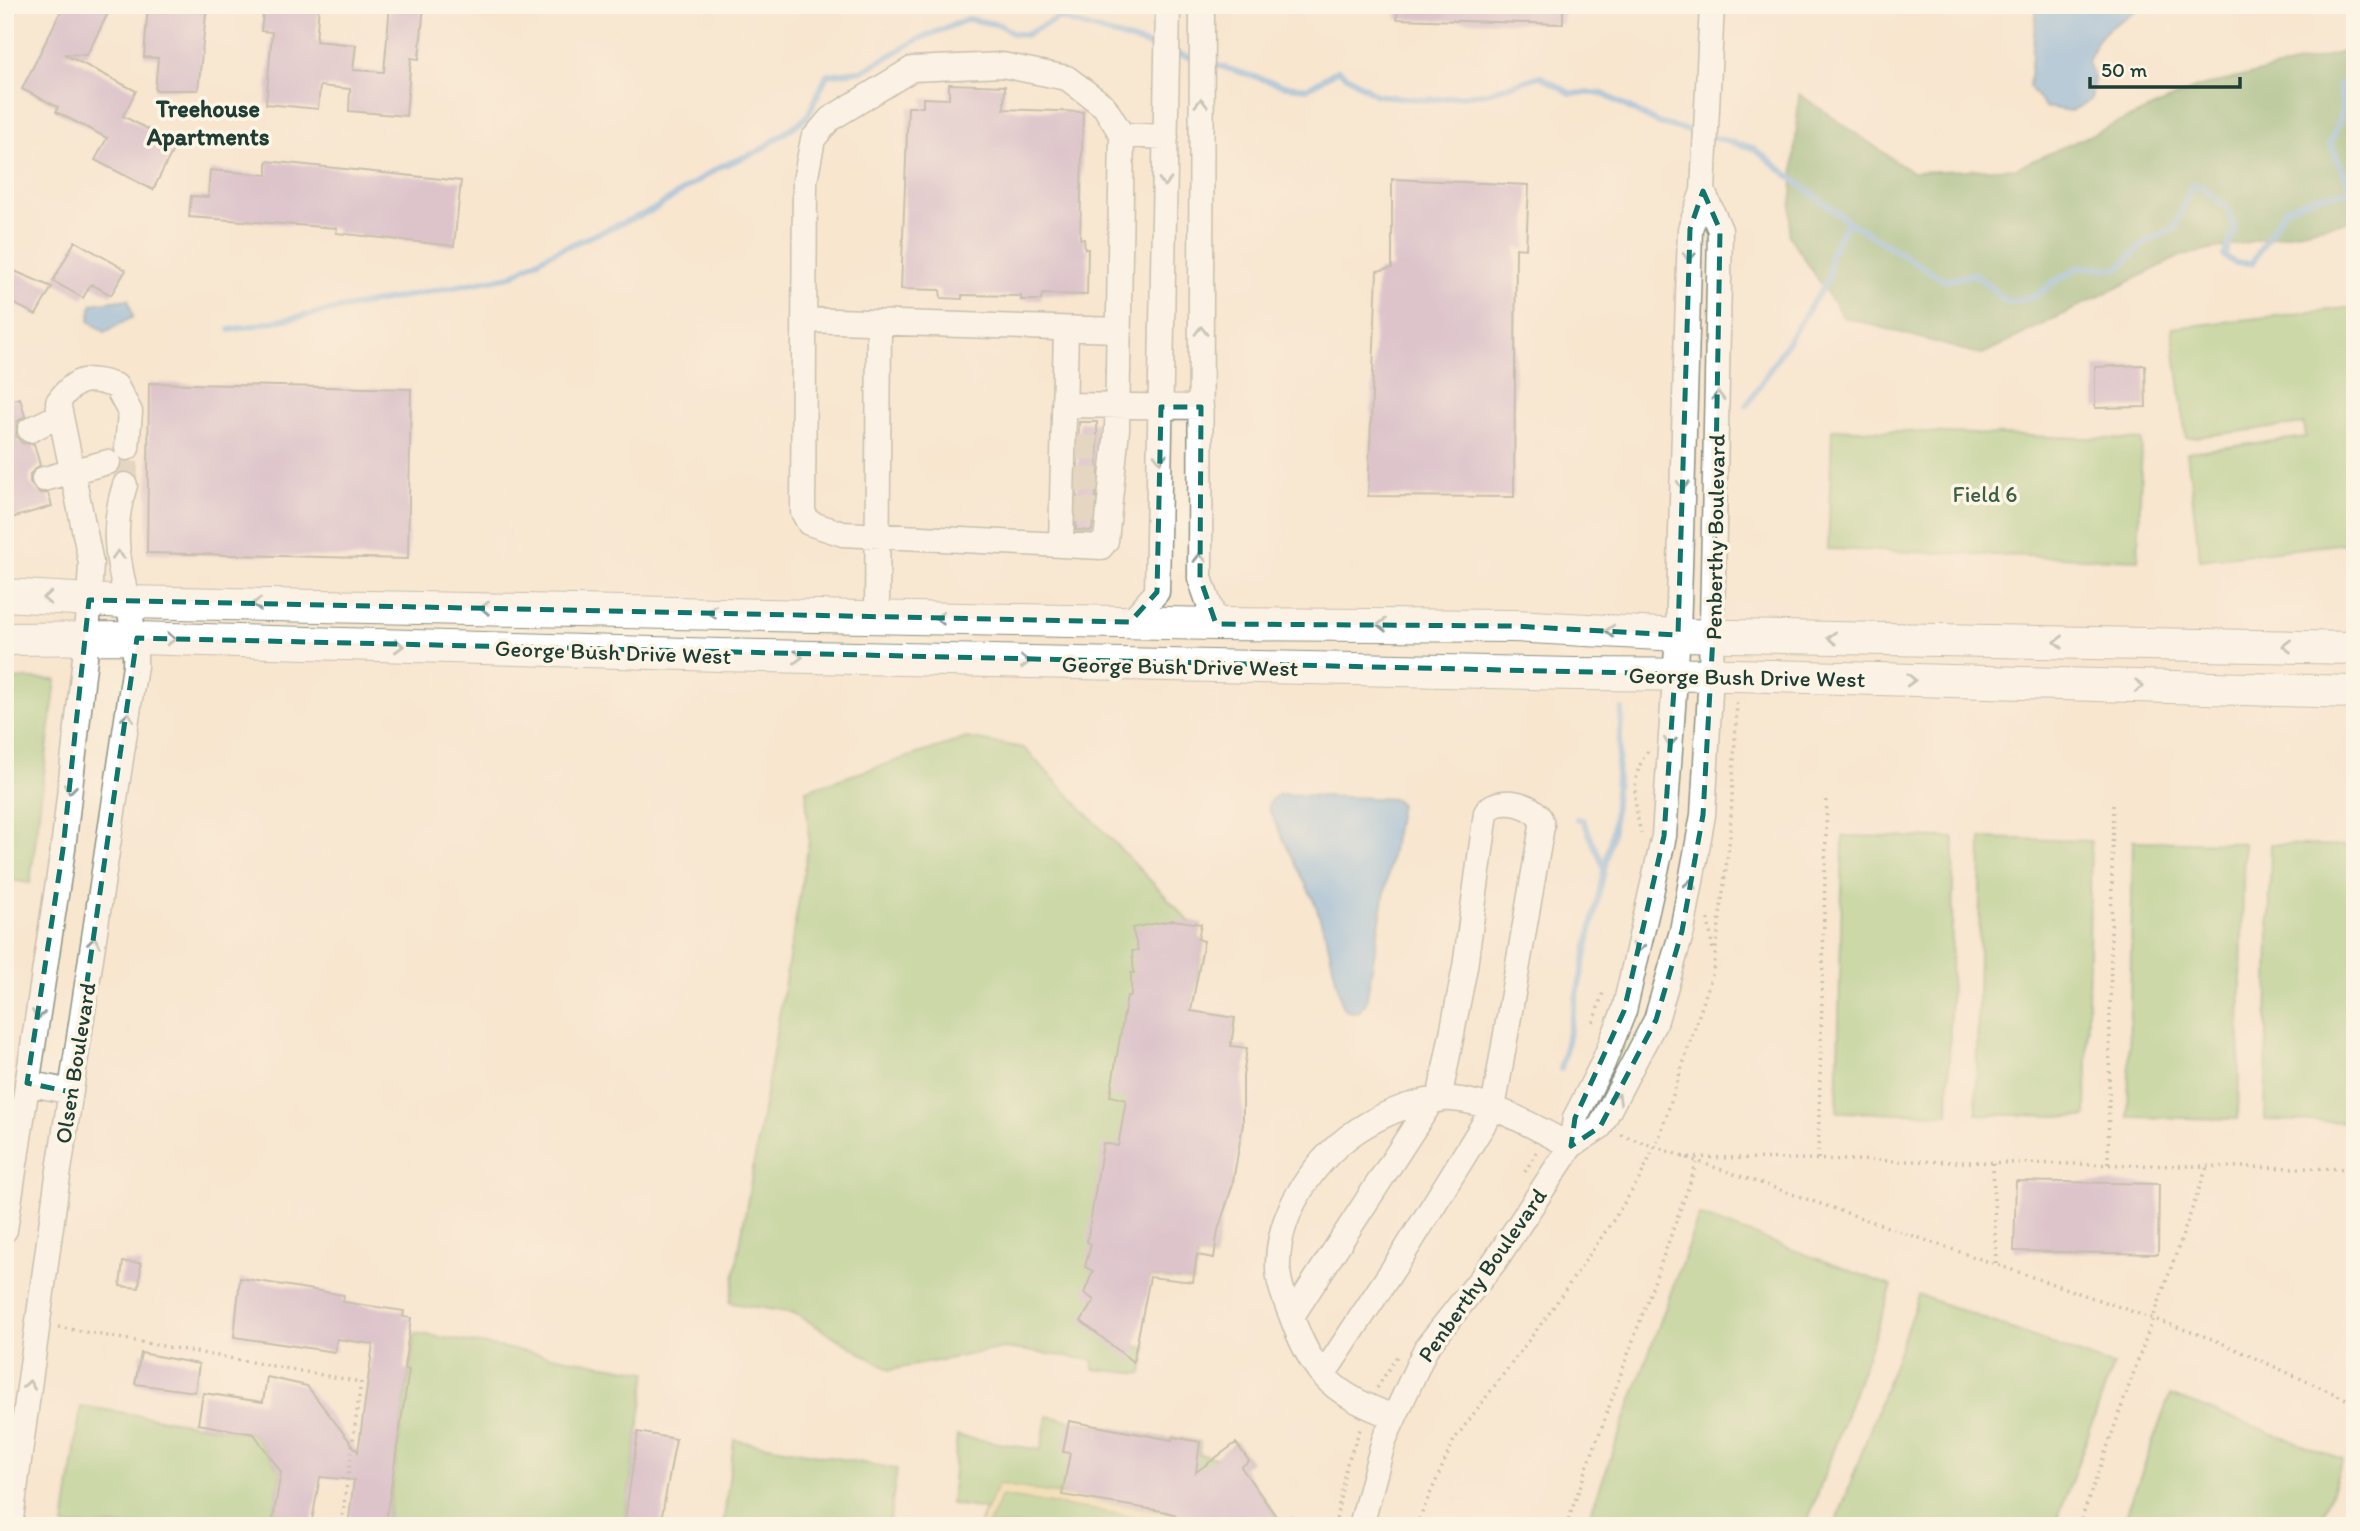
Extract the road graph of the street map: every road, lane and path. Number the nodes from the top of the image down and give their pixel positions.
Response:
1 (1168, 5) edge
2 (1202, 5) edge
3 (1712, 5) edge
4 (1122, 135) junction
5 (1166, 137) junction
6 (1703, 191) junction
7 (804, 320) junction
8 (878, 323) junction
9 (1066, 329) junction
10 (1119, 330) junction
11 (1065, 405) junction
12 (1117, 407) junction
13 (1161, 407) junction
14 (1201, 407) junction
15 (1088, 448) junction
16 (74, 469) junction
17 (44, 479) dead end
18 (1087, 480) junction
19 (1086, 510) junction
20 (83, 511) junction
21 (877, 535) junction
22 (1061, 544) junction
23 (5, 596) edge
24 (89, 600) junction
25 (125, 601) junction
26 (877, 616) junction
27 (1130, 622) junction
28 (1216, 624) junction
29 (1678, 635) junction
30 (1713, 636) junction
31 (136, 638) junction
32 (5, 639) edge
33 (87, 640) junction
34 (2355, 648) edge
35 (720, 655) junction
36 (1675, 674) junction
37 (1711, 674) junction
38 (2355, 692) edge
39 (1651, 747) dead end
40 (1827, 795) dead end
41 (2113, 800) dead end
42 (1643, 842) dead end
43 (1607, 982) dead end
44 (1590, 1031) dead end
45 (27, 1083) junction
46 (71, 1091) junction
47 (1435, 1101) junction
48 (1493, 1109) junction
49 (1616, 1133) dead end
50 (1571, 1146) junction
51 (1677, 1157) junction
52 (1818, 1159) junction
53 (1993, 1162) junction
54 (1697, 1163) junction
55 (2108, 1164) junction
56 (2207, 1167) junction
57 (2355, 1169) edge
58 (5, 1230) edge
59 (1996, 1265) junction
60 (1292, 1316) junction
61 (5, 1319) edge
62 (2154, 1319) junction
63 (38, 1323) junction
64 (1323, 1375) junction
65 (1379, 1383) dead end
66 (2355, 1403) edge
67 (1368, 1407) junction
68 (1394, 1417) junction
69 (10, 1526) edge
70 (341, 1526) edge
71 (1335, 1526) edge
72 (1361, 1526) edge
73 (1566, 1526) edge
74 (2079, 1526) edge

1 - 5 street
14 -> 2 street
3 - 6 street, Penberthy Boulevard
4 - 5 street
4 - 7 street
4 - 10 street
5 -> 13 street
6 -> 29 street, Penberthy Boulevard
30 -> 6 street, Penberthy Boulevard
7 - 8 street
7 - 21 street
8 - 9 street
8 - 21 street
9 - 10 street
9 - 11 street
10 - 12 street
11 - 12 street
11 - 15 street
12 - 13 street
12 - 15 street
13 - 14 street
13 -> 27 street
28 -> 14 street
15 - 18 street
15 - 18 street
16 - 16 street
16 - 17 street
16 - 20 street, Olsen Boulevard
18 - 19 street
18 - 19 street
19 - 22 street
19 - 22 street
20 - 24 street, Olsen Boulevard
25 -> 20 street, Olsen Boulevard
21 - 22 street
21 - 26 street
24 -> 23 main road, George Bush Drive West
24 - 25 main road, George Bush Drive West
24 - 33 street, Olsen Boulevard
26 -> 25 main road, George Bush Drive West
25 - 31 street, Olsen Boulevard
27 -> 26 main road, George Bush Drive West
26 - 35 main road
27 - 28 main road, George Bush Drive West
29 -> 28 main road, George Bush Drive West
29 - 30 main road, George Bush Drive West
29 - 36 street, Penberthy Boulevard
34 -> 30 main road, George Bush Drive West
30 - 37 street, Penberthy Boulevard
31 - 33 main road, George Bush Drive West
31 -> 35 main road, George Bush Drive West
46 -> 31 street, Olsen Boulevard
32 - 33 main road, George Bush Drive West
33 -> 45 street, Olsen Boulevard
35 -> 36 main road, George Bush Drive West
36 - 37 main road, George Bush Drive West
36 -> 50 street, Penberthy Boulevard
37 -> 38 main road, George Bush Drive West
50 -> 37 street, Penberthy Boulevard
39 - 42 path
40 - 52 path
41 - 55 path
43 - 44 path
45 - 46 street
45 - 58 street, Olsen Boulevard
46 - 63 street, Olsen Boulevard
47 - 48 street
47 - 48 street
47 - 60 street
47 - 60 street
48 - 50 street
48 - 64 street
49 - 51 path
50 - 68 street, Penberthy Boulevard
51 - 52 path
51 - 54 path
52 - 53 path
53 - 55 path
53 - 59 path
54 - 59 path
54 - 73 path
55 - 56 path
56 - 57 path
56 - 62 path
59 - 62 path
60 - 64 street
61 - 63 path
62 - 66 path
62 - 74 path
69 -> 63 street, Olsen Boulevard
63 - 70 path
64 - 67 street
65 - 67 path
67 - 68 street
67 - 71 path
68 - 72 street, Penberthy Boulevard

